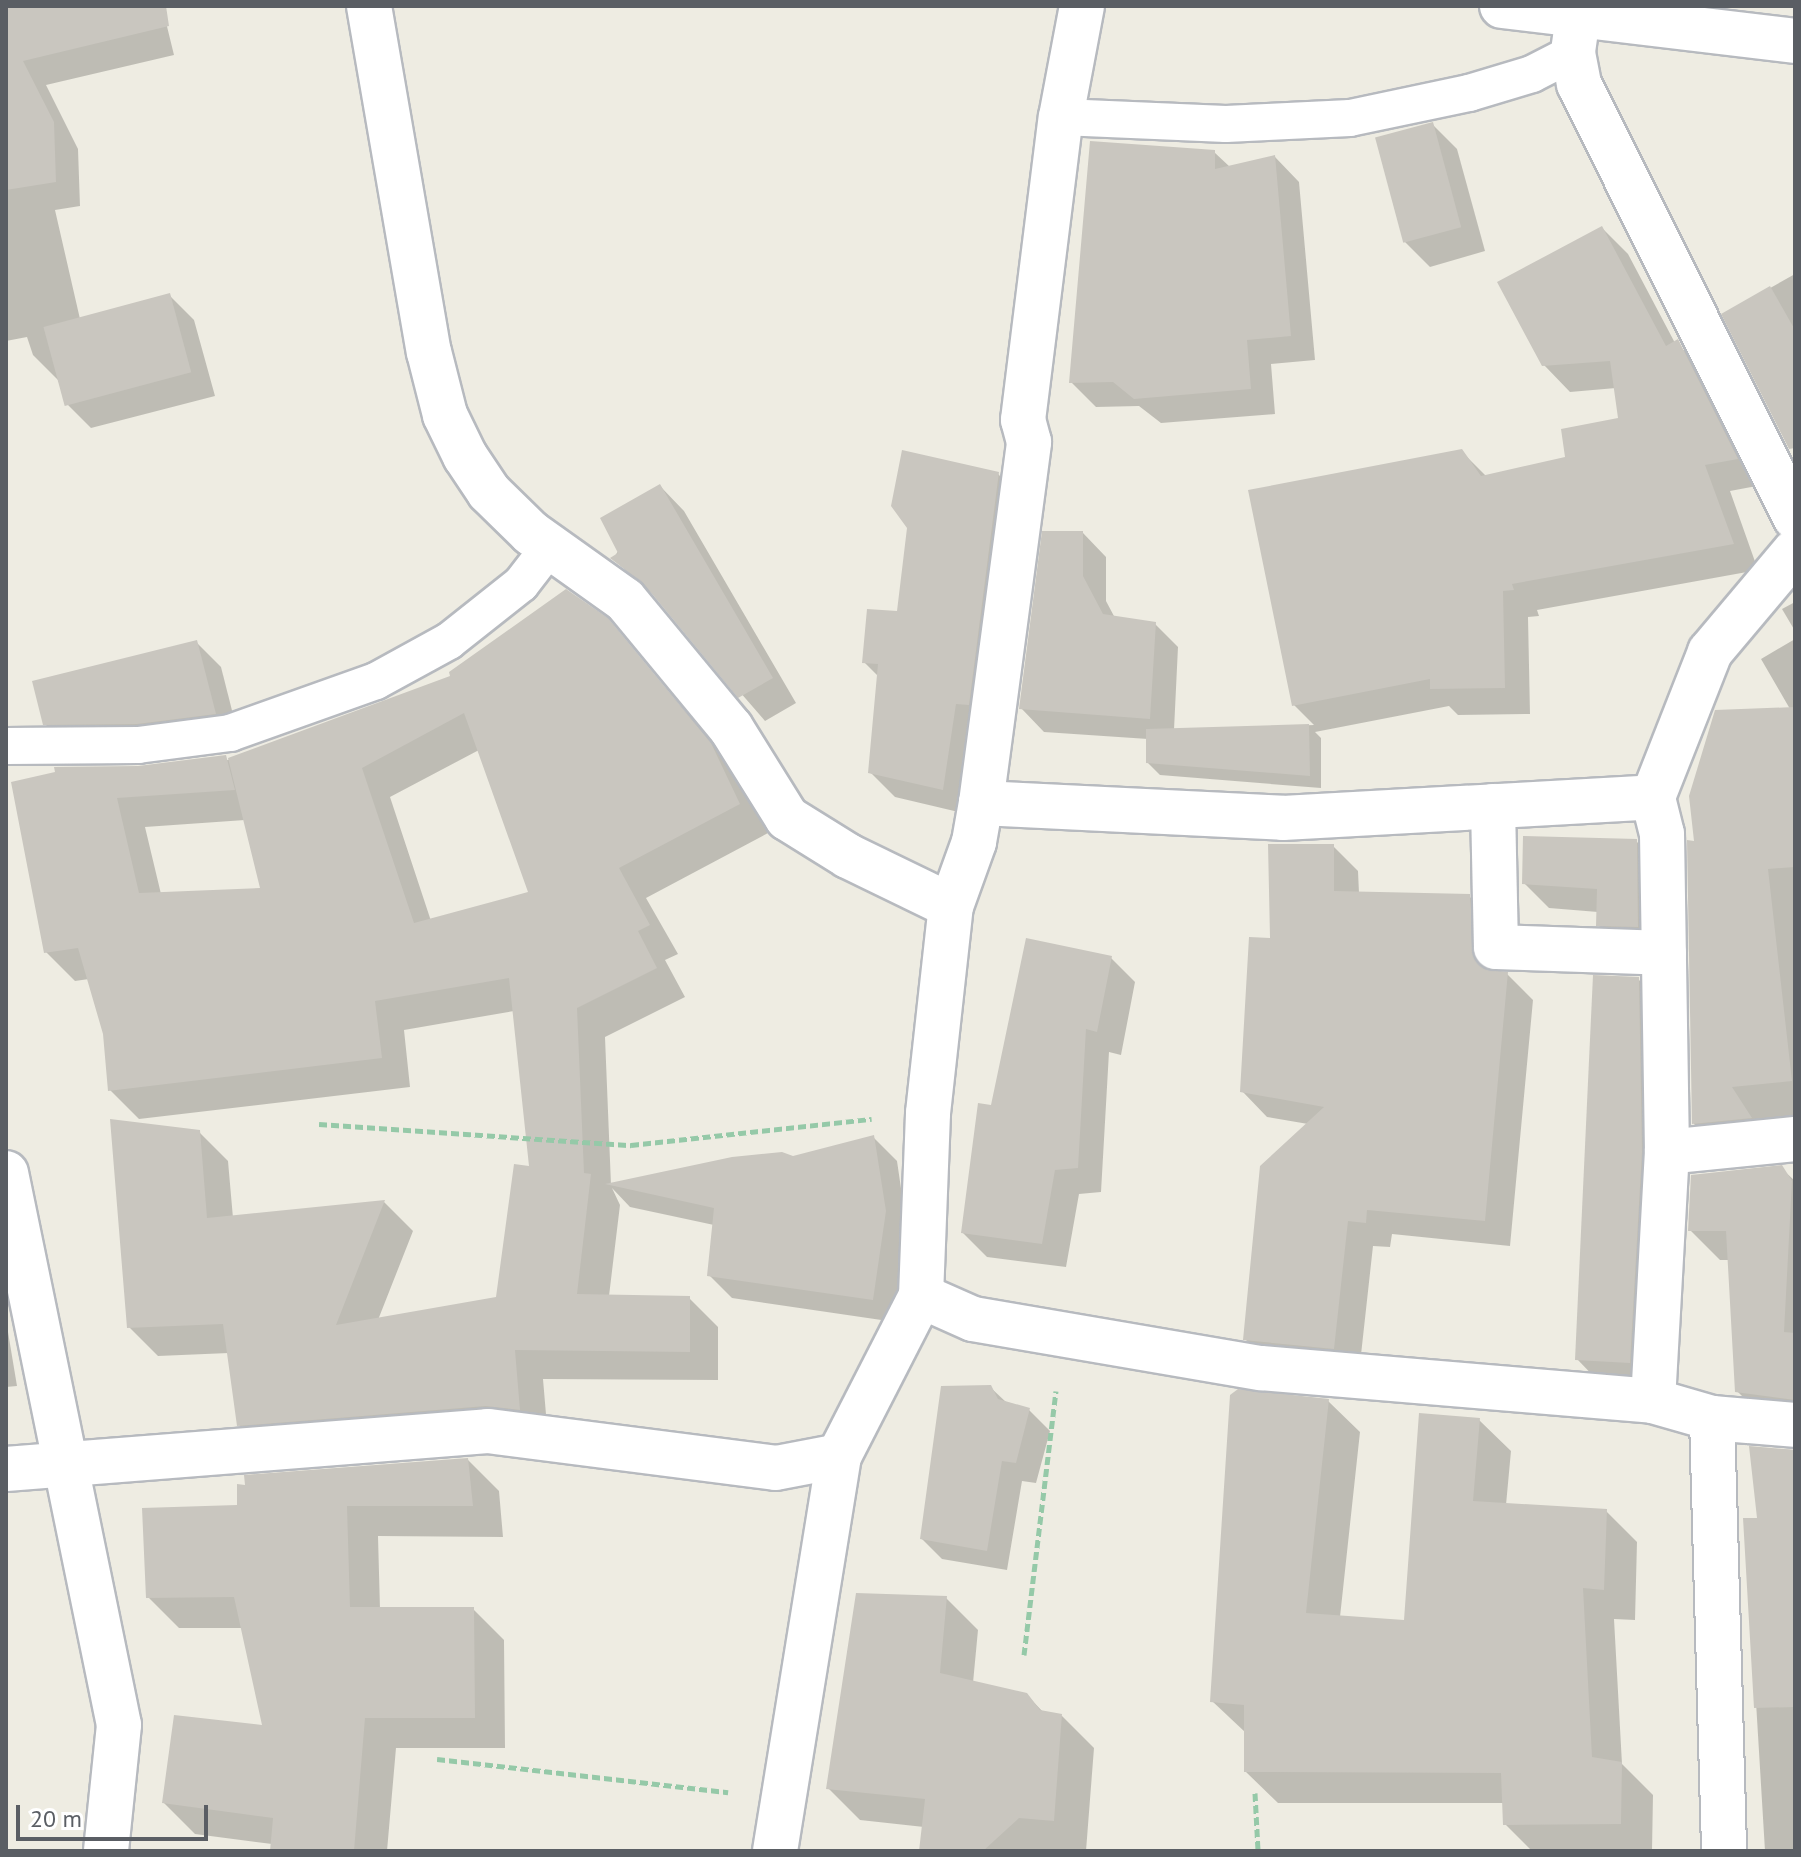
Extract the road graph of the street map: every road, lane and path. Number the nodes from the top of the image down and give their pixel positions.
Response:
1 (369, 6) edge
2 (1082, 6) edge
3 (1502, 6) edge
4 (1575, 34) junction
5 (1795, 41) edge
6 (1061, 117) junction
7 (1795, 517) edge
8 (551, 545) junction
9 (1795, 551) edge
10 (6, 746) edge
11 (1653, 797) junction
12 (981, 803) junction
13 (1493, 806) junction
14 (951, 906) junction
15 (1664, 953) junction
16 (928, 1113) junction
17 (319, 1124) dead end
18 (1795, 1139) edge
19 (1667, 1152) junction
20 (6, 1173) edge
21 (921, 1296) junction
22 (1063, 1334) junction
23 (1653, 1401) junction
24 (1712, 1418) junction
25 (1795, 1425) edge
26 (839, 1456) junction
27 (65, 1463) junction
28 (6, 1469) edge
29 (1024, 1655) dead end
30 (437, 1759) dead end
31 (1255, 1793) dead end
32 (781, 1798) junction
33 (106, 1851) edge
34 (775, 1851) edge
35 (1258, 1851) edge
36 (1724, 1851) edge

1 - 8 street
2 - 6 street
3 - 4 street
4 - 5 street
4 - 6 lane
4 - 7 street
6 - 12 street
8 - 10 lane
8 - 14 street
9 - 11 street
11 - 13 street
11 - 15 street
12 - 13 street
12 - 14 street
13 - 15 street
14 - 16 street
15 - 19 street
16 - 17 path
16 - 21 street
18 - 19 street
19 - 23 street
20 - 27 street
21 - 22 street
21 - 26 street
22 - 23 street
22 - 29 path
23 - 24 street
24 - 25 street
24 - 36 street
26 - 27 street
26 - 32 street
27 - 28 street
27 - 33 street
30 - 32 path
31 - 35 path
32 - 34 street

